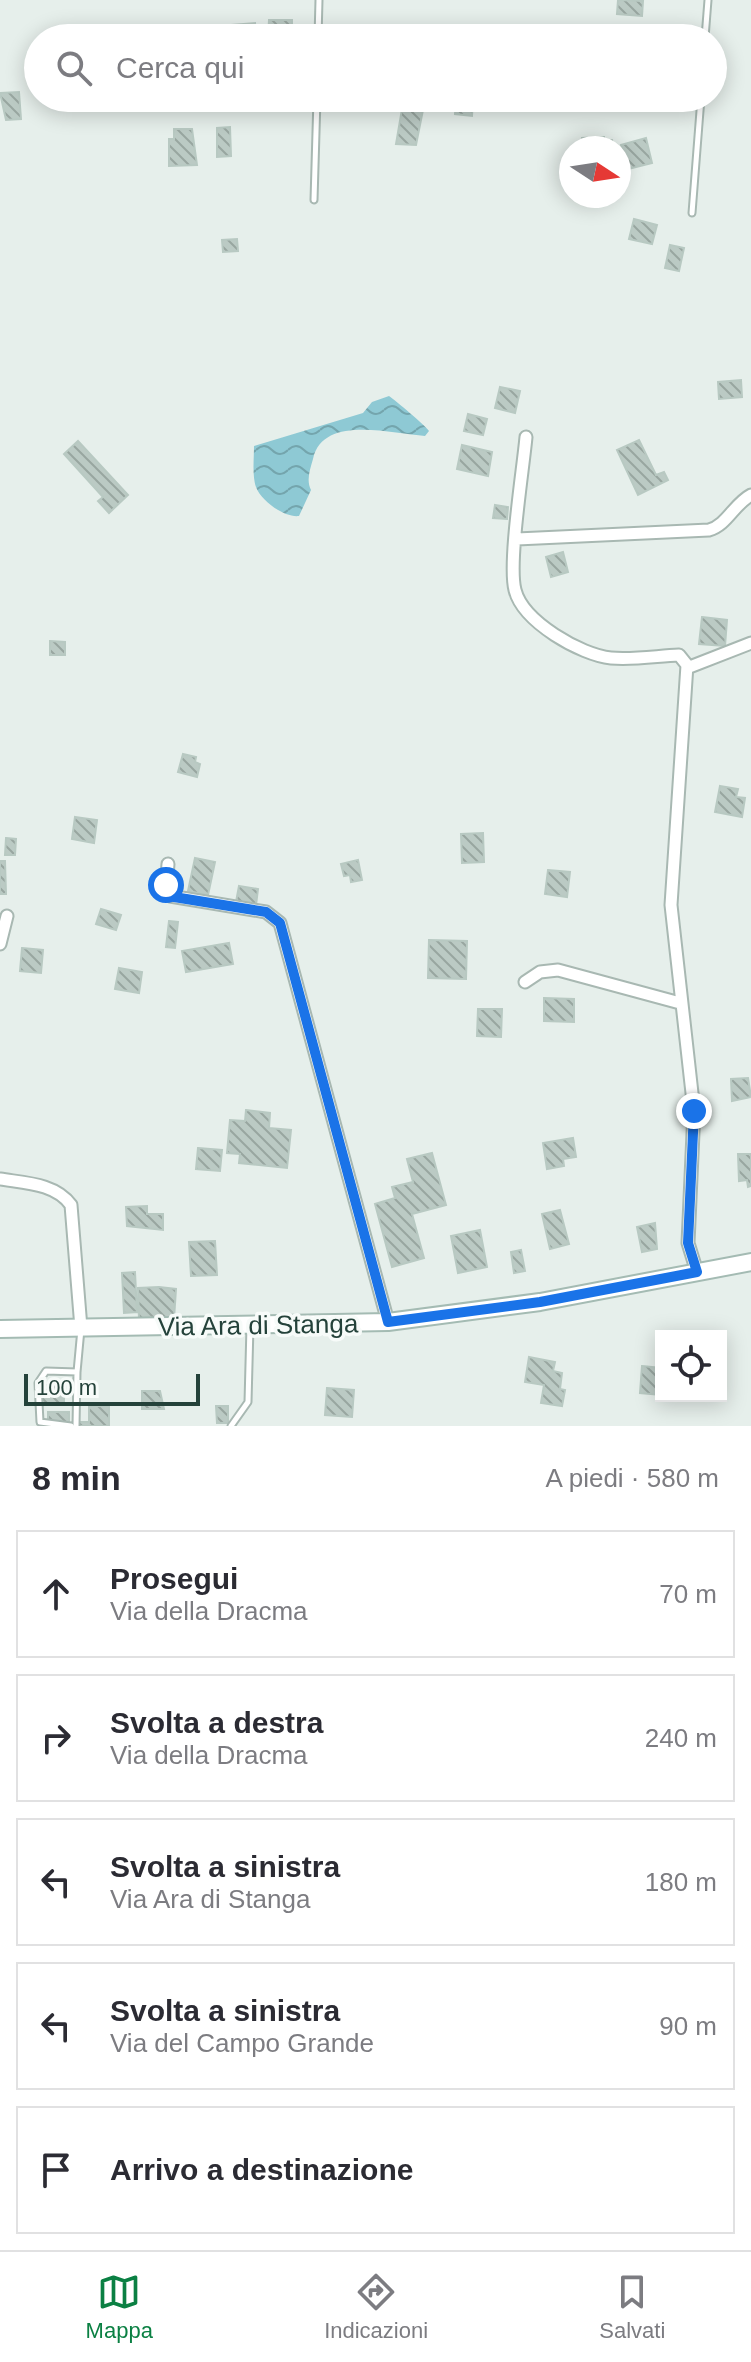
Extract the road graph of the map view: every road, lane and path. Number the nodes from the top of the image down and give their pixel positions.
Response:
1 (319, 0) edge
2 (708, 0) edge
3 (318, 24) edge
4 (706, 24) edge
5 (317, 112) edge
6 (700, 112) edge
7 (314, 200) dead end
8 (692, 213) dead end
9 (526, 437) dead end
10 (751, 495) edge
11 (517, 539) junction
12 (751, 643) edge
13 (687, 668) junction
14 (168, 864) dead end
15 (7, 916) dead end
16 (0, 944) edge
17 (525, 982) dead end
18 (680, 1003) junction
19 (0, 1179) edge
20 (751, 1262) edge
21 (697, 1272) junction
22 (388, 1322) junction
23 (250, 1325) junction
24 (81, 1328) junction
25 (0, 1329) edge
26 (77, 1372) junction
27 (73, 1426) edge
28 (231, 1426) edge

1 - 3 lane
2 - 4 lane
5 - 7 lane
6 - 8 lane
9 - 11 street
10 - 11 street
11 - 13 street
12 - 13 street
13 - 18 street
14 - 22 street
15 - 16 street
17 - 18 street
18 - 21 street
19 - 24 street
20 - 21 street, Via Ara di Stanga
21 - 22 street, Via Ara di Stanga
22 - 23 street, Via Ara di Stanga
23 - 24 street, Via Ara di Stanga
23 - 28 lane
24 - 25 street, Via Ara di Stanga
24 - 26 lane
26 - 27 lane
26 - 27 lane

